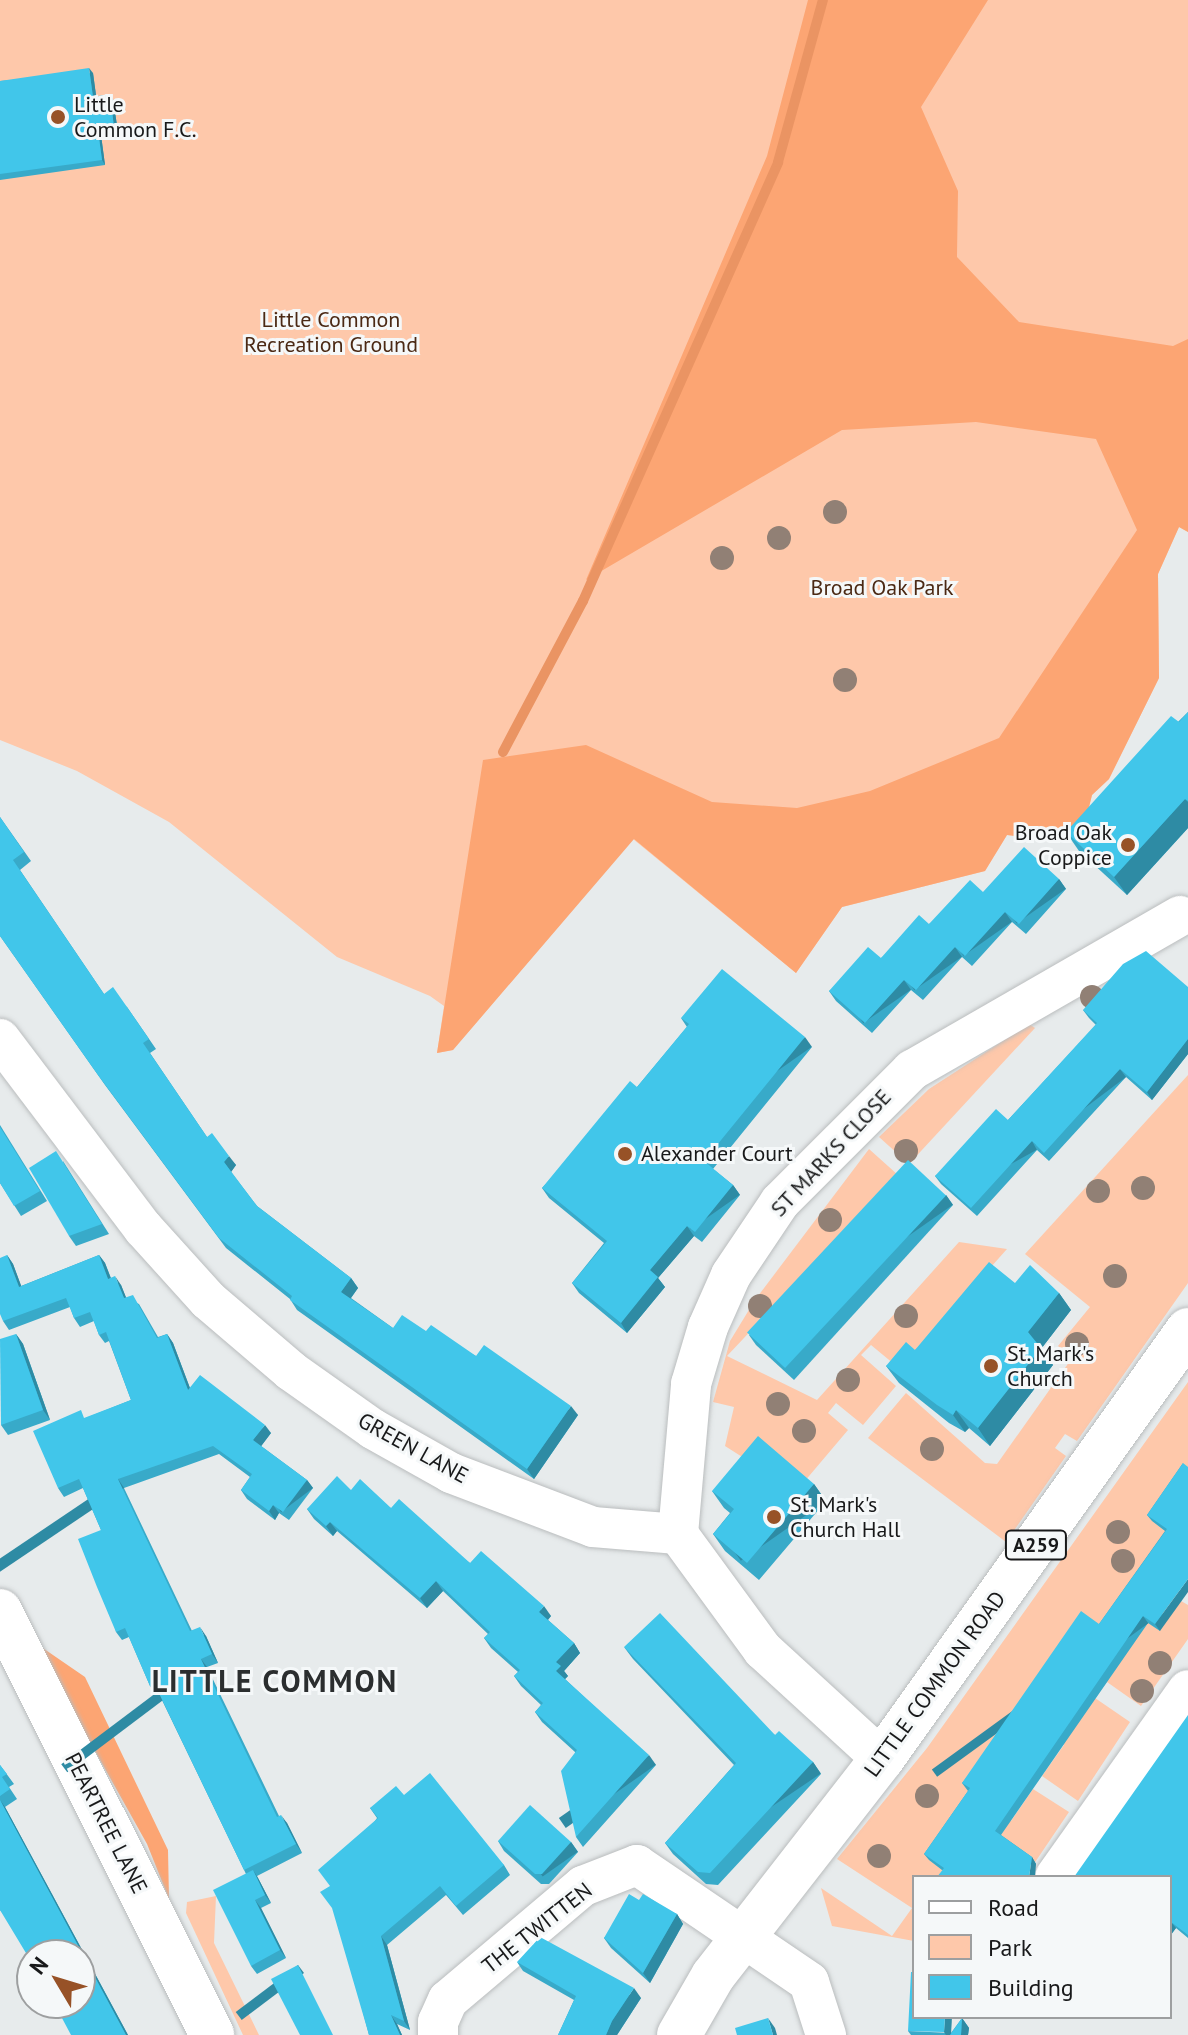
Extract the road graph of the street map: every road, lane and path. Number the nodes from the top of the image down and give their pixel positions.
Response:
1 (1180, 916) dead end
2 (0, 1039) edge
3 (1188, 1330) edge
4 (678, 1534) junction
5 (0, 1611) edge
6 (1188, 1690) edge
7 (882, 1759) junction
8 (1056, 1875) edge
9 (743, 1938) junction
10 (212, 2035) edge
11 (438, 2035) edge
12 (679, 2035) edge
13 (826, 2035) edge

1 - 4 street, ST MARKS CLOSE
2 - 4 street, GREEN LANE
3 - 7 main road, LITTLE COMMON ROAD / A259
4 - 7 street
5 - 10 main road, PEARTREE LANE
6 - 8 street
7 - 9 main road, LITTLE COMMON ROAD / A259
9 - 11 street, THE TWITTEN
9 - 12 main road, LITTLE COMMON ROAD / A259
9 - 13 street

